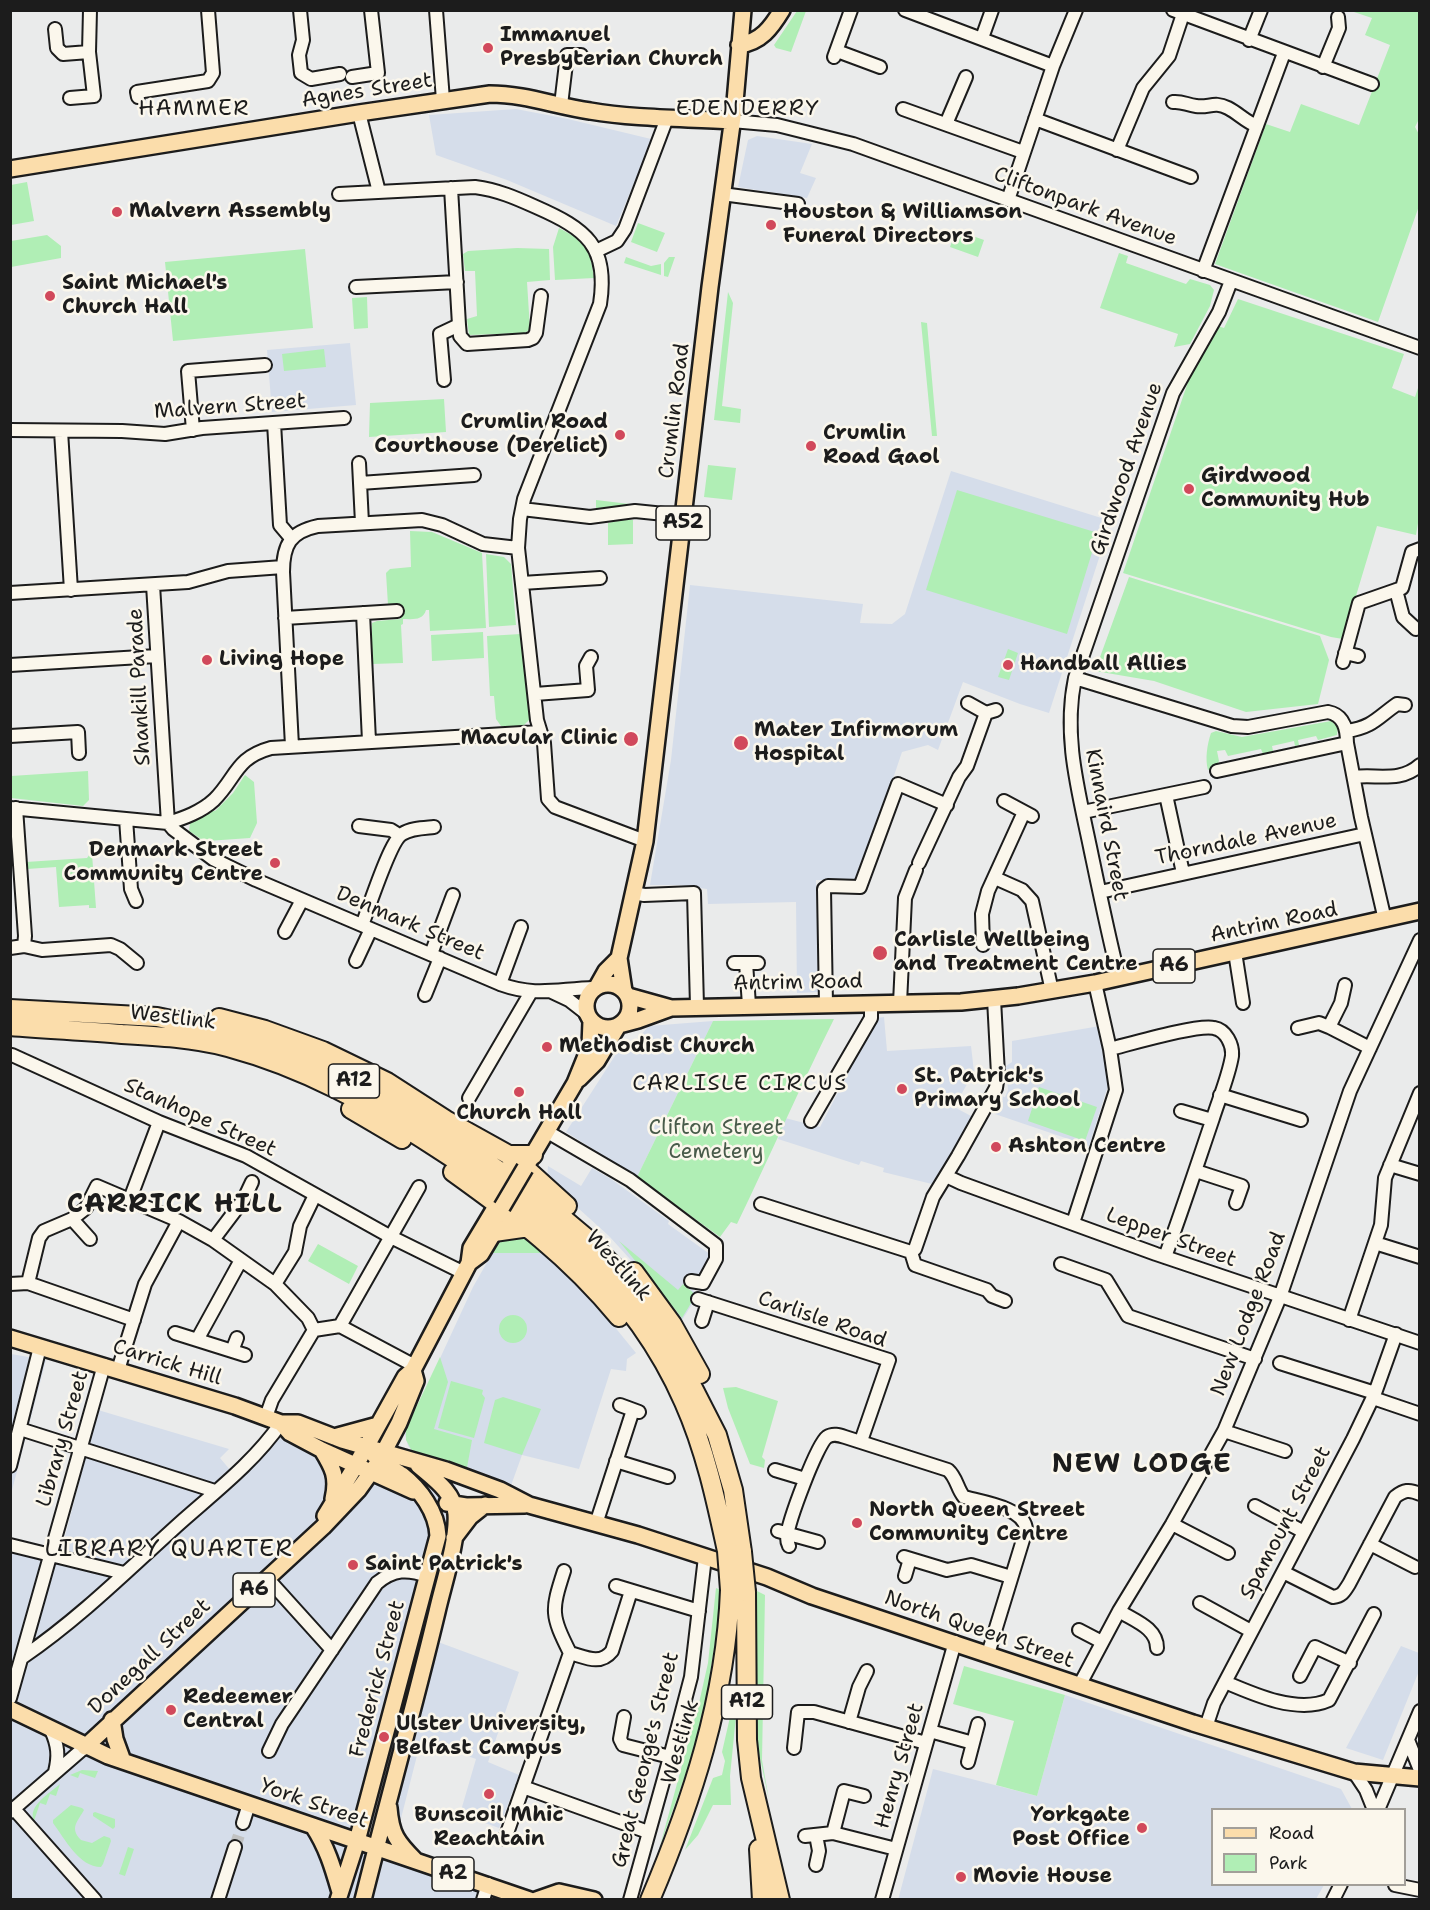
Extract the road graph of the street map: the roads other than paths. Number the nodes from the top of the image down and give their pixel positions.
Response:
1 (90, 10) edge
2 (208, 10) edge
3 (300, 10) edge
4 (371, 10) edge
5 (435, 10) edge
6 (743, 10) edge
7 (782, 10) edge
8 (851, 10) edge
9 (992, 10) edge
10 (1076, 10) edge
11 (1261, 10) edge
12 (908, 11) edge
13 (1178, 12) edge
14 (1338, 18) dead end
15 (55, 29) dead end
16 (982, 38) junction
17 (1249, 40) junction
18 (740, 45) junction
19 (89, 52) junction
20 (1284, 53) junction
21 (580, 55) dead end
22 (880, 66) dead end
23 (1053, 66) junction
24 (1323, 67) junction
25 (966, 77) dead end
26 (1372, 84) dead end
27 (70, 98) dead end
28 (138, 98) dead end
29 (443, 100) junction
30 (1173, 102) dead end
31 (561, 105) junction
32 (903, 109) dead end
33 (359, 113) junction
34 (667, 118) junction
35 (1035, 119) junction
36 (732, 121) junction
37 (946, 124) junction
38 (1257, 126) junction
39 (1117, 150) junction
40 (1023, 152) junction
41 (10, 170) edge
42 (1191, 177) dead end
43 (451, 188) junction
44 (379, 192) junction
45 (339, 194) dead end
46 (722, 194) junction
47 (1008, 200) junction
48 (798, 204) dead end
49 (596, 251) junction
50 (1203, 271) junction
51 (1231, 281) junction
52 (457, 282) junction
53 (356, 287) dead end
54 (541, 296) dead end
55 (459, 325) junction
56 (1419, 348) edge
57 (265, 365) dead end
58 (444, 380) dead end
59 (344, 418) dead end
60 (274, 423) junction
61 (10, 430) edge
62 (193, 430) junction
63 (61, 431) junction
64 (359, 463) dead end
65 (474, 476) dead end
66 (360, 483) junction
67 (522, 509) junction
68 (684, 516) junction
69 (362, 523) junction
70 (291, 538) junction
71 (518, 548) junction
72 (1419, 549) edge
73 (283, 567) junction
74 (600, 578) dead end
75 (522, 583) junction
76 (153, 585) junction
77 (71, 590) junction
78 (1396, 590) junction
79 (10, 593) edge
80 (397, 611) dead end
81 (363, 613) junction
82 (285, 618) junction
83 (1412, 621) dead end
84 (157, 656) junction
85 (1358, 656) dead end
86 (591, 657) dead end
87 (10, 665) edge
88 (1075, 678) junction
89 (535, 694) junction
90 (968, 703) dead end
91 (1405, 705) dead end
92 (539, 732) junction
93 (10, 736) edge
94 (1347, 737) junction
95 (369, 741) junction
96 (292, 746) junction
97 (79, 753) dead end
98 (1419, 765) edge
99 (1217, 771) dead end
100 (1354, 777) junction
101 (1204, 787) dead end
102 (1166, 795) junction
103 (1004, 801) dead end
104 (947, 805) junction
105 (14, 808) edge
106 (1083, 812) junction
107 (126, 819) junction
108 (168, 823) junction
109 (359, 826) dead end
110 (434, 827) dead end
111 (1365, 834) junction
112 (399, 835) junction
113 (645, 841) junction
114 (1183, 873) junction
115 (995, 878) junction
116 (1100, 892) junction
117 (634, 893) junction
118 (453, 895) dead end
119 (302, 900) junction
120 (136, 901) dead end
121 (1419, 911) edge
122 (1385, 920) junction
123 (366, 927) junction
124 (521, 927) dead end
125 (285, 932) dead end
126 (1419, 940) edge
127 (983, 945) dead end
128 (24, 946) junction
129 (10, 948) edge
130 (1234, 952) junction
131 (436, 956) junction
132 (619, 958) junction
133 (129, 962) dead end
134 (356, 962) dead end
135 (746, 963) dead end
136 (1119, 978) junction
137 (1095, 983) junction
138 (500, 984) junction
139 (1345, 985) dead end
140 (596, 988) junction
141 (1052, 991) junction
142 (531, 992) junction
143 (552, 992) junction
144 (626, 993) junction
145 (425, 995) dead end
146 (994, 999) junction
147 (871, 1003) junction
148 (900, 1003) junction
149 (826, 1004) junction
150 (1243, 1004) dead end
151 (749, 1005) junction
152 (697, 1006) junction
153 (671, 1008) junction
154 (10, 1009) edge
155 (157, 1017) junction
156 (589, 1018) junction
157 (621, 1025) junction
158 (10, 1026) edge
159 (1329, 1027) junction
160 (1298, 1028) dead end
161 (153, 1036) junction
162 (1370, 1047) junction
163 (1110, 1049) junction
164 (12, 1055) edge
165 (575, 1083) junction
166 (1419, 1093) edge
167 (1220, 1095) junction
168 (469, 1098) dead end
169 (1181, 1112) dead end
170 (1212, 1120) junction
171 (1301, 1120) dead end
172 (811, 1121) dead end
173 (159, 1122) junction
174 (546, 1131) junction
175 (529, 1161) junction
176 (1390, 1165) junction
177 (1196, 1171) junction
178 (1419, 1174) edge
179 (946, 1176) junction
180 (252, 1182) dead end
181 (419, 1187) dead end
182 (315, 1195) junction
183 (130, 1199) junction
184 (1236, 1203) dead end
185 (761, 1204) dead end
186 (502, 1207) junction
187 (72, 1219) junction
188 (179, 1221) junction
189 (1073, 1223) junction
190 (529, 1227) junction
191 (494, 1232) junction
192 (391, 1237) junction
193 (90, 1239) dead end
194 (213, 1240) junction
195 (1375, 1243) junction
196 (911, 1252) junction
197 (1165, 1257) junction
198 (1419, 1257) edge
199 (242, 1260) junction
200 (1061, 1264) dead end
201 (466, 1268) junction
202 (691, 1281) dead end
203 (28, 1283) junction
204 (10, 1284) edge
205 (275, 1284) junction
206 (1280, 1297) junction
207 (1005, 1301) dead end
208 (134, 1320) junction
209 (1349, 1320) junction
210 (702, 1321) dead end
211 (340, 1326) junction
212 (318, 1330) junction
213 (175, 1333) dead end
214 (1396, 1334) junction
215 (10, 1338) edge
216 (237, 1338) dead end
217 (197, 1340) junction
218 (1419, 1342) edge
219 (10, 1344) edge
220 (40, 1347) junction
221 (232, 1351) junction
222 (245, 1355) dead end
223 (1255, 1359) junction
224 (1280, 1363) dead end
225 (111, 1368) junction
226 (414, 1368) junction
227 (1374, 1396) junction
228 (620, 1405) dead end
229 (1419, 1414) edge
230 (266, 1417) junction
231 (281, 1424) junction
232 (378, 1425) junction
233 (694, 1426) junction
234 (20, 1429) junction
235 (1224, 1431) junction
236 (717, 1435) junction
237 (334, 1437) junction
238 (861, 1441) junction
239 (366, 1446) junction
240 (13, 1447) edge
241 (81, 1447) junction
242 (322, 1450) junction
243 (1285, 1451) dead end
244 (411, 1460) junction
245 (616, 1461) junction
246 (379, 1462) junction
247 (10, 1466) edge
248 (356, 1466) junction
249 (775, 1470) dead end
250 (668, 1479) dead end
251 (805, 1479) junction
252 (469, 1480) junction
253 (486, 1486) junction
254 (215, 1491) junction
255 (1419, 1494) edge
256 (423, 1495) junction
257 (333, 1502) junction
258 (454, 1505) junction
259 (491, 1505) junction
260 (529, 1505) junction
261 (1255, 1506) dead end
262 (596, 1524) junction
263 (1172, 1524) junction
264 (316, 1531) junction
265 (1304, 1532) junction
266 (454, 1538) junction
267 (818, 1542) dead end
268 (1370, 1544) junction
269 (10, 1545) edge
270 (734, 1552) junction
271 (1228, 1553) dead end
272 (51, 1555) junction
273 (705, 1557) junction
274 (1415, 1567) dead end
275 (564, 1571) dead end
276 (1283, 1572) junction
277 (124, 1574) junction
278 (428, 1576) junction
279 (905, 1576) dead end
280 (1011, 1577) junction
281 (267, 1578) junction
282 (616, 1586) dead end
283 (632, 1591) junction
284 (738, 1591) junction
285 (1200, 1603) dead end
286 (699, 1611) junction
287 (1119, 1611) junction
288 (1374, 1614) dead end
289 (1079, 1630) dead end
290 (1251, 1631) junction
291 (955, 1642) junction
292 (1102, 1642) junction
293 (1157, 1648) dead end
294 (332, 1650) junction
295 (570, 1653) junction
296 (988, 1654) junction
297 (23, 1657) junction
298 (1352, 1658) junction
299 (867, 1671) dead end
300 (1300, 1676) dead end
301 (1225, 1682) junction
302 (1079, 1686) junction
303 (10, 1698) edge
304 (10, 1709) edge
305 (785, 1711) dead end
306 (1419, 1711) edge
307 (798, 1712) junction
308 (624, 1717) dead end
309 (112, 1720) junction
310 (849, 1722) junction
311 (978, 1724) dead end
312 (1206, 1727) junction
313 (51, 1730) junction
314 (928, 1737) junction
315 (1408, 1740) junction
316 (973, 1743) junction
317 (85, 1747) junction
318 (794, 1748) dead end
319 (270, 1751) dead end
320 (670, 1758) junction
321 (123, 1761) junction
322 (968, 1762) dead end
323 (1419, 1770) edge
324 (55, 1772) junction
325 (1354, 1772) junction
326 (1392, 1776) junction
327 (1419, 1778) edge
328 (523, 1787) junction
329 (864, 1796) dead end
330 (388, 1802) junction
331 (249, 1804) junction
332 (1375, 1808) edge
333 (1376, 1808) edge
334 (12, 1810) edge
335 (757, 1811) junction
336 (243, 1823) tunnel mouth
337 (313, 1826) junction
338 (648, 1832) junction
339 (833, 1833) junction
340 (505, 1839) dead end
341 (357, 1841) junction
342 (235, 1847) tunnel mouth
343 (376, 1847) junction
344 (896, 1849) junction
345 (418, 1863) junction
346 (816, 1865) dead end
347 (488, 1884) junction
348 (1395, 1886) edge
349 (1419, 1890) edge
350 (339, 1896) edge
351 (95, 1899) edge
352 (218, 1899) edge
353 (363, 1899) edge
354 (483, 1899) edge
355 (530, 1899) edge
356 (536, 1899) edge
357 (594, 1899) edge
358 (630, 1899) edge
359 (649, 1899) edge
360 (762, 1899) edge
361 (780, 1899) edge
362 (882, 1899) edge

1 - 19 street
2 - 28 street
3 - 4 street
5 - 29 street
6 - 18 main road, Crumlin Road / A52
7 - 18 main road
8 - 22 street
9 - 16 street
10 - 23 street
11 - 17 street
12 - 16 street
13 - 17 street
13 - 39 street
14 - 24 street
15 - 19 street
16 - 23 street
17 - 20 street
18 - 36 main road, Crumlin Road / A52
19 - 27 street
20 - 24 street
20 - 38 street
21 - 31 street
23 - 35 street
24 - 26 street
25 - 37 street
29 - 31 main road, Agnes Street
29 - 33 main road, Agnes Street
30 - 38 street
31 - 34 main road, Agnes Street
32 - 37 street
33 - 41 main road, Agnes Street
33 - 44 street
34 - 36 main road, Agnes Street
34 - 49 street
35 - 39 street
35 - 40 street
36 - 46 main road, Crumlin Road / A52
36 - 47 street, Cliftonpark Avenue
37 - 40 street
38 - 50 street
39 - 42 street
40 - 47 street
43 - 44 street
43 - 49 street
43 - 52 street
44 - 45 street
46 - 48 street
46 - 68 main road, Crumlin Road / A52
47 - 50 street, Cliftonpark Avenue
49 - 67 street
50 - 51 street, Cliftonpark Avenue
51 - 56 street, Cliftonpark Avenue
51 - 88 street, Girdwood Avenue
52 - 53 street
52 - 55 street
54 - 55 street
55 - 58 street
57 - 62 street
59 - 60 street, Malvern Street
60 - 62 street, Malvern Street
60 - 70 street
61 - 63 street, Malvern Street
62 - 63 street, Malvern Street
63 - 77 street
64 - 66 street
65 - 66 street
66 - 69 street
67 - 68 street
67 - 71 street
68 - 113 main road, Crumlin Road / A52
69 - 70 street
69 - 71 street
70 - 73 street
71 - 75 street
72 - 78 street
73 - 76 street
73 - 82 street
74 - 75 street
75 - 89 street
76 - 77 street, Shankill Parade
76 - 84 street, Shankill Parade
77 - 79 street, Shankill Parade
78 - 83 street
78 - 85 street
80 - 81 street
81 - 82 street
81 - 95 street
82 - 96 street
84 - 87 street
84 - 108 street, Shankill Parade
86 - 89 street
88 - 94 street
88 - 106 street, Kinnaird Street
89 - 92 street
90 - 104 street
91 - 94 street
92 - 95 street
92 - 113 street
93 - 97 street
94 - 99 street
94 - 100 street
95 - 96 street
96 - 108 street
98 - 100 street
100 - 111 street
101 - 102 street
102 - 106 street
102 - 114 street
103 - 115 street
104 - 148 street
104 - 149 street
105 - 107 street
105 - 128 street
106 - 116 street, Kinnaird Street
107 - 108 street
107 - 120 street
108 - 119 street, Denmark Street
109 - 112 street
110 - 112 street
111 - 114 street, Thorndale Avenue
111 - 122 street
112 - 123 street
113 - 117 main road, Crumlin Road / A52
114 - 116 street, Thorndale Avenue
115 - 127 street
115 - 141 street
116 - 136 street, Kinnaird Street
117 - 132 main road, Crumlin Road / A52
117 - 152 street
118 - 131 street
119 - 123 street, Denmark Street
119 - 125 street
121 - 122 main road, Antrim Road / A6
122 - 130 main road, Antrim Road / A6
123 - 131 street, Denmark Street
123 - 134 street
124 - 138 street
126 - 162 street, New Lodge Road
128 - 129 street
128 - 133 street
130 - 136 main road, Antrim Road / A6
130 - 150 street
131 - 138 street, Denmark Street
131 - 145 street
132 - 140 main road, Crumlin Road / A52
132 - 144 main road, Crumlin Road / A52
135 - 151 street
136 - 137 main road, Antrim Road / A6
137 - 141 main road, Antrim Road / A6
137 - 163 street
138 - 142 street, Denmark Street
139 - 159 street
140 - 143 street, Denmark Street
140 - 144 main road, A6
140 - 156 main road, A6
141 - 146 main road, Antrim Road / A6
142 - 143 street, Denmark Street
142 - 168 street
143 - 156 street
144 - 153 main road, Antrim Road / A6
144 - 157 main road, A6
146 - 148 main road, Antrim Road / A6
146 - 179 street
147 - 148 main road, Antrim Road / A6
147 - 149 main road, Antrim Road / A6
147 - 172 street
149 - 151 main road, Antrim Road / A6
151 - 152 main road, Antrim Road / A6
152 - 153 main road, Antrim Road / A6
153 - 157 main road, Antrim Road / A6
154 - 155 highway, Westlink / A12
155 - 175 highway
155 - 236 highway, Westlink / A12
156 - 157 main road, A6
156 - 165 main road, A6
157 - 165 main road, A6
158 - 161 highway, Westlink / A12
159 - 160 street
159 - 162 street
161 - 186 highway
161 - 233 highway, Westlink / A12
162 - 206 street, New Lodge Road
163 - 167 street
163 - 189 street
164 - 173 street, Stanhope Street
165 - 174 main road, A6
166 - 176 street
167 - 170 street
167 - 171 street
169 - 170 street
170 - 177 street
173 - 182 street, Stanhope Street
173 - 183 street
174 - 175 main road, A6
174 - 202 street
175 - 186 main road, A6, bridge
175 - 236 highway
176 - 178 street
176 - 195 street
177 - 184 street
177 - 197 street
179 - 189 street, Lepper Street
179 - 196 street
180 - 194 street
181 - 192 street
182 - 192 street, Stanhope Street
182 - 205 street
183 - 187 street
183 - 188 street
185 - 196 street
186 - 190 highway
186 - 191 main road, A6
186 - 201 main road, A6
187 - 193 street
187 - 203 street
188 - 194 street
188 - 208 street, Library Street
189 - 197 street, Lepper Street
190 - 191 highway
190 - 233 highway
191 - 201 main road, A6
192 - 201 street, Stanhope Street
192 - 211 street
194 - 199 street
195 - 198 street
195 - 209 street
196 - 207 street
197 - 206 street, Lepper Street
199 - 205 street
199 - 217 street
200 - 223 street
201 - 226 main road, A6
203 - 204 street
203 - 208 street
205 - 212 street
206 - 209 street, Lepper Street
206 - 223 street, New Lodge Road
208 - 225 street, Library Street
209 - 214 street, Lepper Street
210 - 238 street, Carlisle Road
211 - 212 street
211 - 226 street
212 - 230 street
213 - 217 street
214 - 218 street, Lepper Street
214 - 227 street, Spamount Street
215 - 220 main road, Carrick Hill
216 - 221 street
217 - 221 street
219 - 220 main road, Carrick Hill
220 - 225 main road, Carrick Hill
220 - 234 street
221 - 222 street
223 - 235 street, New Lodge Road
224 - 227 street
225 - 230 main road, Carrick Hill
225 - 241 street, Library Street
226 - 232 main road, A6
226 - 246 main road, A6
227 - 229 street
227 - 265 street, Spamount Street
228 - 245 street
230 - 231 main road, Carrick Hill
231 - 237 main road, Carrick Hill
231 - 242 main road, Carrick Hill
231 - 254 street
232 - 237 main road
232 - 239 main road, A6
233 - 270 highway, Westlink / A12
234 - 240 street
234 - 241 street
235 - 243 street
235 - 263 street, New Lodge Road
236 - 270 highway, Westlink / A12
237 - 239 main road, Carrick Hill
238 - 251 street
238 - 280 street
239 - 246 main road, North Queen Street
239 - 248 main road, Donegall Street / A6
240 - 247 street
241 - 254 street
241 - 272 street, Library Street
242 - 248 main road, Carrick Hill
242 - 257 main road
244 - 246 main road, North Queen Street
244 - 252 main road, North Queen Street
244 - 258 main road
245 - 250 street
245 - 262 street
246 - 248 main road, North Queen Street
246 - 256 main road, North Queen Street
246 - 264 main road, Donegall Street / A6
248 - 257 main road, Donegall Street / A6
249 - 251 street
251 - 267 street
252 - 253 main road, North Queen Street
252 - 259 main road
253 - 259 main road
253 - 260 main road, North Queen Street
254 - 277 street
255 - 268 street
256 - 258 main road, North Queen Street
256 - 278 main road, Frederick Street
257 - 264 main road, Donegall Street / A6
258 - 259 main road, North Queen Street
258 - 266 main road, Frederick Street
259 - 260 main road, North Queen Street
259 - 266 main road
260 - 262 main road, North Queen Street
261 - 265 street
262 - 273 main road, North Queen Street
263 - 271 street
263 - 287 street, New Lodge Road
264 - 281 main road, Donegall Street / A6
265 - 276 street, Spamount Street
266 - 330 main road, Frederick Street
268 - 274 street
268 - 276 street
269 - 272 street
270 - 284 highway, Westlink / A12, bridge
272 - 277 street
272 - 297 street, Library Street
273 - 286 street, Great George's Street
273 - 291 main road, North Queen Street
275 - 295 street
276 - 290 street, Spamount Street
277 - 297 street
278 - 294 street
278 - 341 main road, Frederick Street
279 - 280 street
280 - 296 street
281 - 294 street
281 - 309 main road, Donegall Street / A6
282 - 283 street
283 - 286 street
283 - 295 street
284 - 335 highway, Westlink / A12
284 - 359 highway, Westlink / A12
285 - 290 street
286 - 320 street, Great George's Street
287 - 292 street, New Lodge Road
287 - 293 street
288 - 298 street
289 - 292 street
290 - 301 street, Spamount Street
291 - 296 main road, North Queen Street
291 - 314 street, Henry Street
292 - 302 street, New Lodge Road
294 - 319 street
295 - 328 street
296 - 302 main road, North Queen Street
297 - 303 street, Library Street
298 - 300 street
298 - 301 street
299 - 310 street
301 - 312 street, Spamount Street
302 - 312 main road, North Queen Street
304 - 313 main road, York Street
305 - 307 street
306 - 315 street
307 - 310 street
307 - 318 street
308 - 320 street
309 - 317 main road, Donegall Street / A6
309 - 321 main road
310 - 314 street
311 - 316 street
312 - 325 main road, North Queen Street
313 - 317 main road, York Street
313 - 324 street
314 - 316 street
314 - 344 street, Henry Street
315 - 323 street
315 - 326 street
316 - 322 street
317 - 321 main road, York Street / A2
317 - 324 street, Donegall Street
320 - 338 street, Great George's Street
321 - 331 main road, York Street / A2
324 - 334 street, Donegall Street
325 - 326 main road, North Queen Street
325 - 332 street
326 - 327 main road, North Queen Street
326 - 333 street
328 - 338 street
328 - 340 street
329 - 339 street
330 - 343 main road, Frederick Street
330 - 345 main road
331 - 336 street
331 - 337 main road, York Street / A2
334 - 351 street
335 - 360 highway, Westlink / A12
335 - 361 highway, Westlink / A12
337 - 341 main road, York Street / A2
337 - 350 main road
338 - 358 street, Great George's Street
339 - 344 street
339 - 346 street
341 - 343 main road, York Street / A2
341 - 350 main road, Frederick Street
342 - 352 street
343 - 345 main road, York Street / A2
343 - 353 main road, Frederick Street
344 - 362 street, Henry Street
345 - 347 main road, York Street / A2
347 - 354 street
347 - 355 main road, York Street / A2
348 - 349 street
356 - 357 main road

